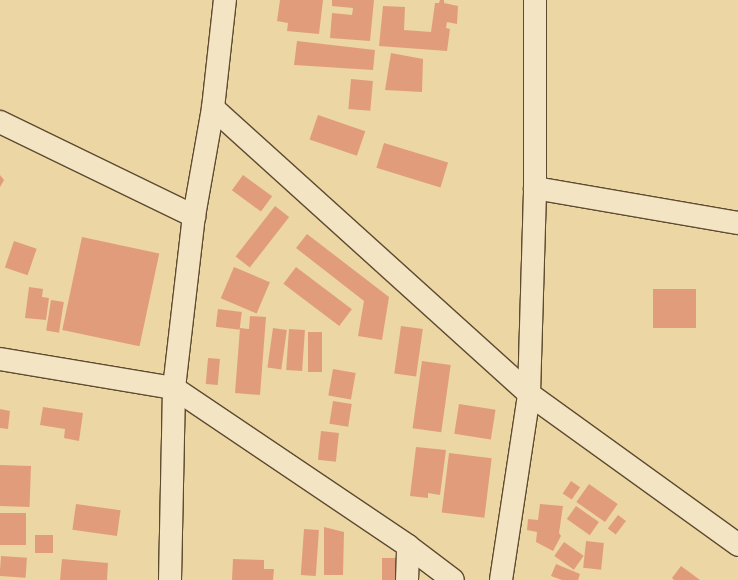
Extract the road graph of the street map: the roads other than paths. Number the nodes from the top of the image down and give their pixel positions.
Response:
1 (226, 0) edge
2 (535, 0) edge
3 (213, 108) junction
4 (0, 122) edge
5 (535, 188) junction
6 (194, 216) junction
7 (738, 224) edge
8 (0, 359) edge
9 (174, 388) junction
10 (529, 394) junction
11 (738, 545) edge
12 (408, 546) junction
13 (170, 580) edge
14 (407, 580) edge
15 (453, 580) edge
16 (501, 580) edge

1 - 3 street
2 - 5 street
3 - 6 street
3 - 10 street
4 - 6 street
5 - 7 street
5 - 10 street
6 - 9 street
8 - 9 street
9 - 12 street
9 - 13 street
10 - 11 street
10 - 16 street
12 - 14 street
12 - 15 street

